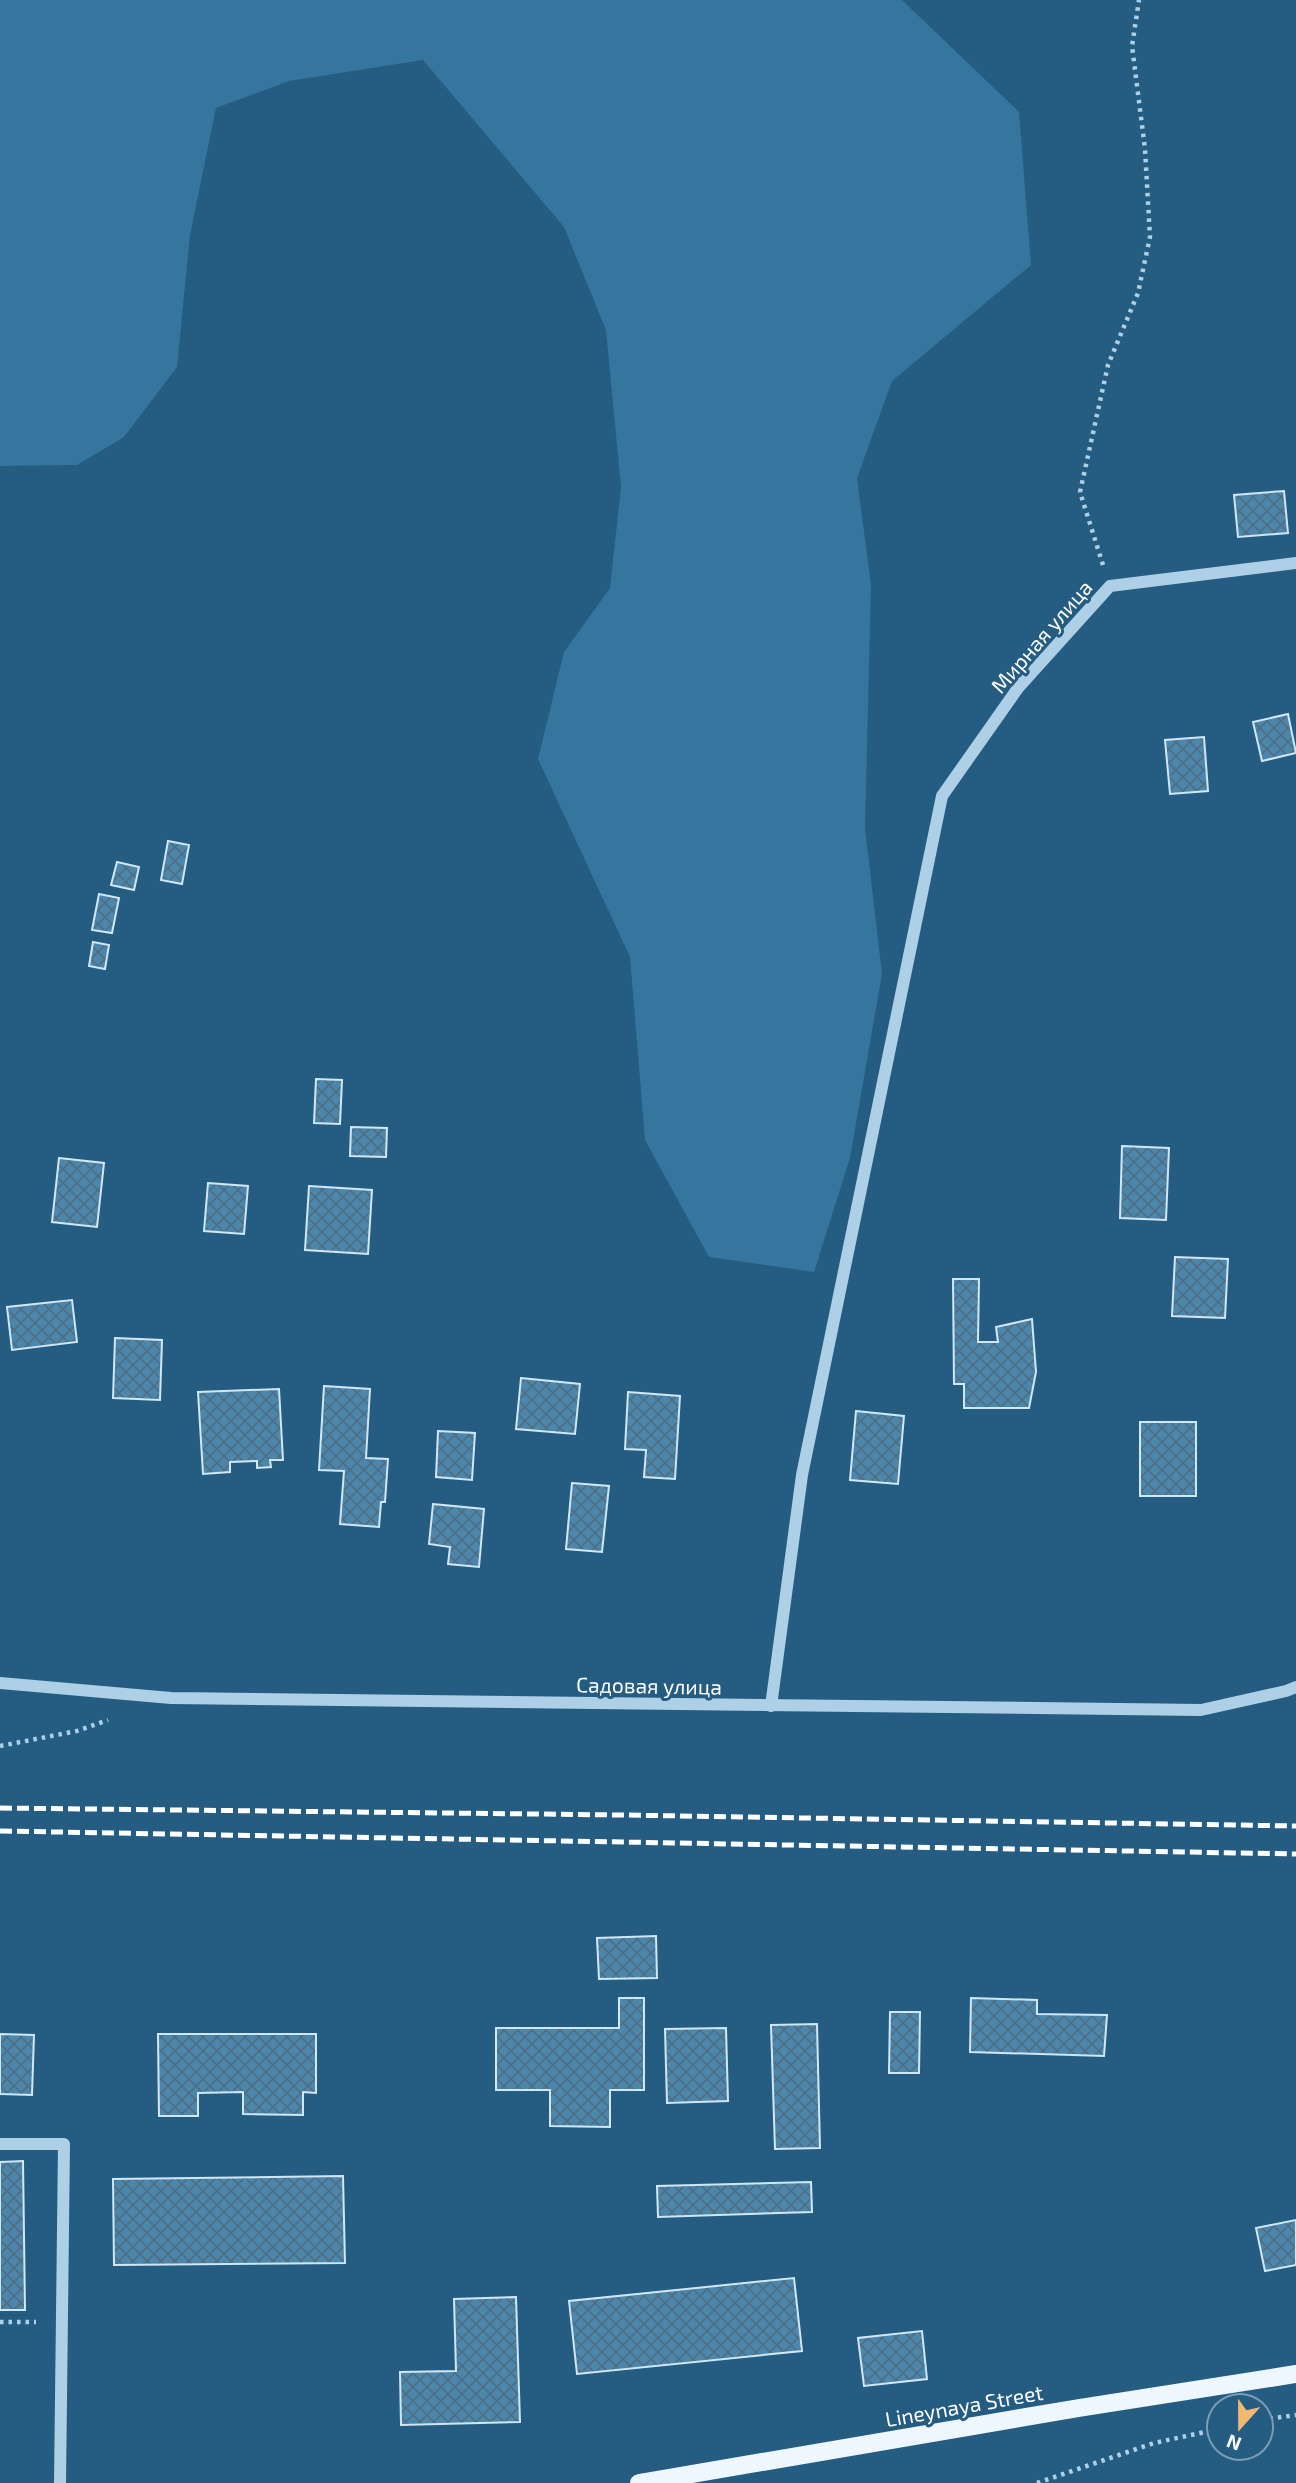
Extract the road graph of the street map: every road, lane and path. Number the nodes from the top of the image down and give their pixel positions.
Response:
1 (1139, 0) edge
2 (1296, 563) edge
3 (1110, 586) junction
4 (0, 1683) edge
5 (1296, 1687) edge
6 (771, 1706) junction
7 (112, 1718) dead end
8 (0, 1746) edge
9 (0, 2144) edge
10 (62, 2321) junction
11 (0, 2322) edge
12 (1296, 2374) edge
13 (1296, 2415) edge
14 (1275, 2418) edge
15 (1205, 2432) edge
16 (649, 2482) edge
17 (60, 2483) edge
18 (1037, 2483) edge

1 - 3 path
2 - 3 street, Мирная улица
3 - 6 street, Мирная улица
4 - 6 street, Садовая улица
5 - 6 street, Садовая улица
7 - 8 path
9 - 10 street
10 - 11 path
10 - 17 street
12 - 16 main road, Lineynaya Street
13 - 14 path
15 - 18 path

